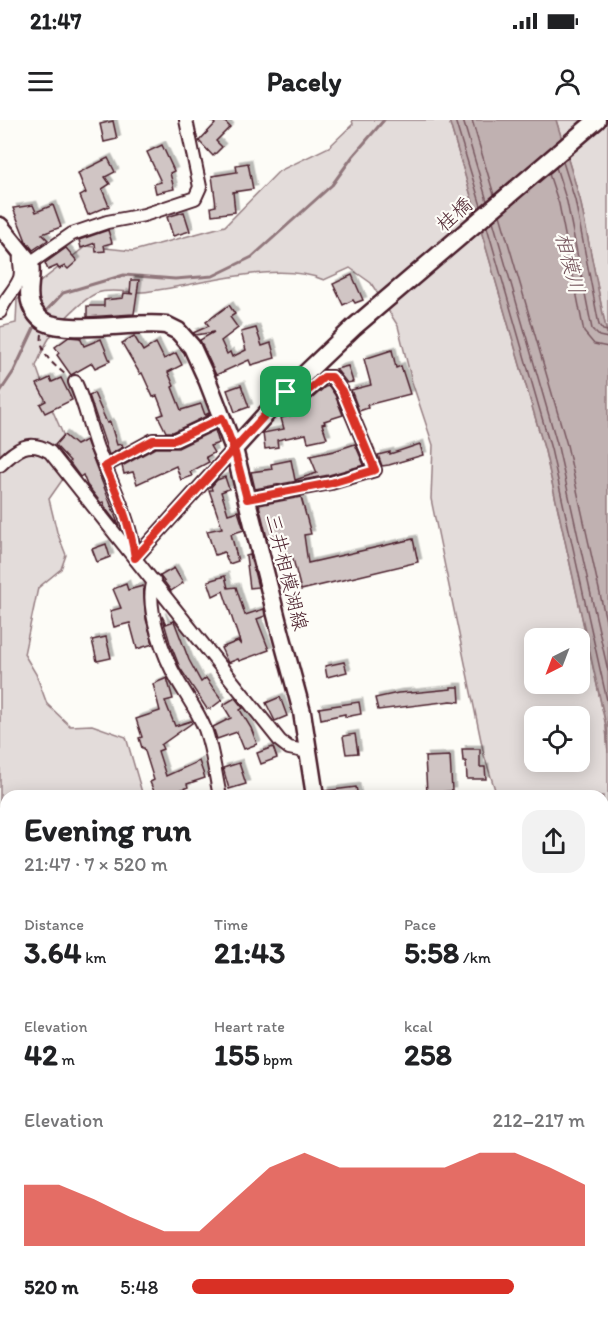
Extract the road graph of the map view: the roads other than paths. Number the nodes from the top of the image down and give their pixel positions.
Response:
1 (186, 120) edge
2 (597, 120) edge
3 (0, 226) edge
4 (25, 256) junction
5 (0, 312) edge
6 (75, 382) road end
7 (286, 392) junction
8 (222, 418) junction
9 (234, 449) junction
10 (0, 465) edge
11 (105, 466) junction
12 (247, 499) junction
13 (135, 558) junction
14 (154, 581) junction
15 (309, 752) junction
16 (219, 790) edge
17 (314, 790) edge

1 - 4 street
2 - 7 main road, 桂橋
3 - 4 main road
4 - 5 street
4 - 8 main road, 三井相模湖線
6 - 11 street
7 - 9 main road, 桂橋
7 - 12 street
8 - 9 main road, 三井相模湖線
8 - 11 street
9 - 12 main road, 三井相模湖線
9 - 13 street
10 - 13 street
11 - 13 street
12 - 15 main road, 三井相模湖線
13 - 14 street
14 - 15 street
14 - 16 street
15 - 17 main road, 三井相模湖線

